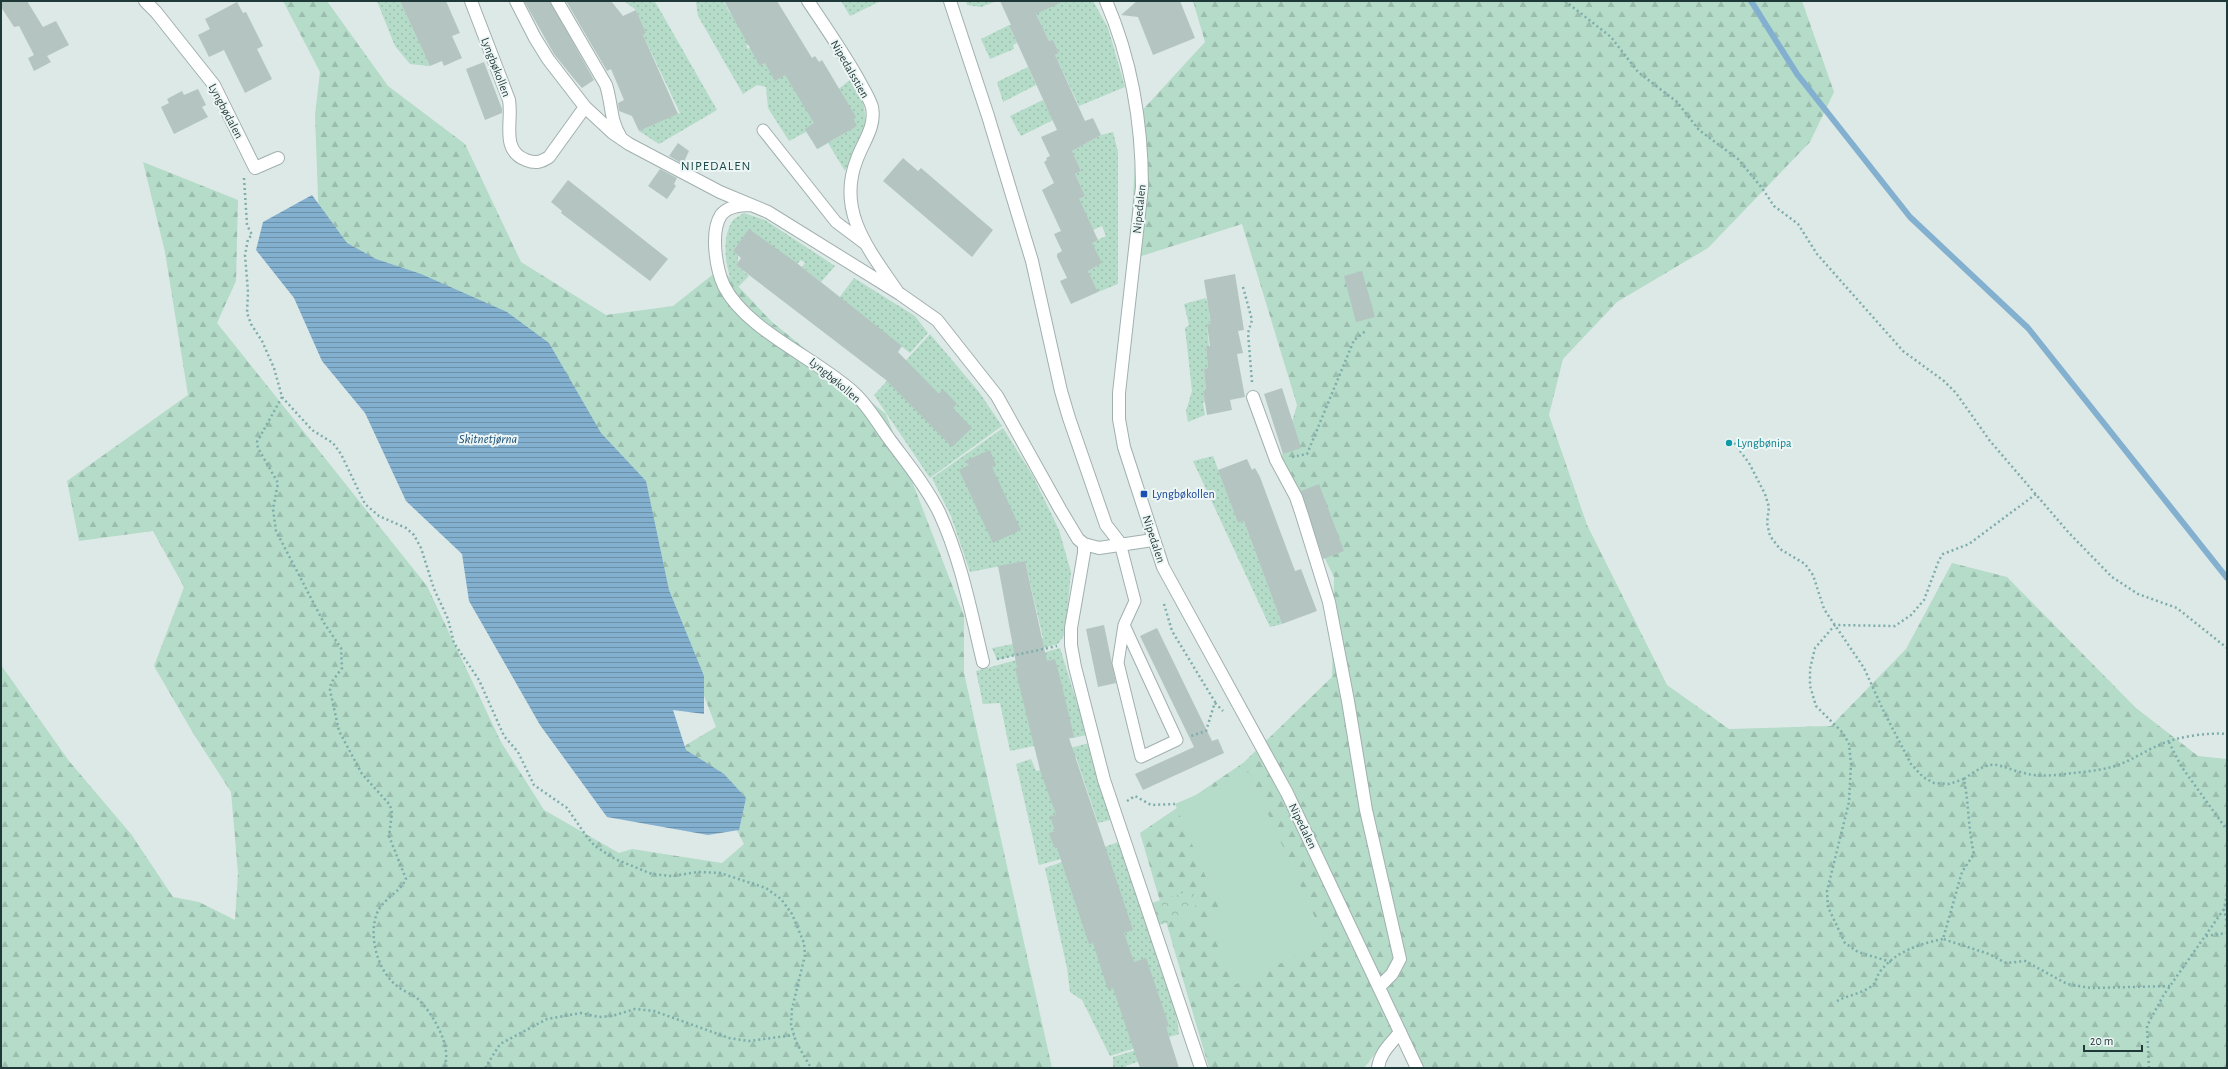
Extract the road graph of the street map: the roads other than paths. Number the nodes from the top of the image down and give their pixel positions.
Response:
1 (146, 1) edge
2 (471, 1) edge
3 (516, 1) edge
4 (556, 1) edge
5 (808, 1) edge
6 (950, 1) edge
7 (1106, 1) edge
8 (585, 107) junction
9 (763, 130) dead end
10 (622, 139) junction
11 (278, 158) dead end
12 (753, 205) junction
13 (864, 243) junction
14 (900, 294) junction
15 (1253, 397) road end
16 (1153, 540) junction
17 (1120, 543) junction
18 (1084, 544) junction
19 (1124, 626) junction
20 (983, 662) road end
21 (1379, 987) junction
22 (1400, 1032) junction
23 (1201, 1068) edge
24 (1378, 1068) edge
25 (1417, 1068) edge

1 - 11 street, Lyngbødalen
2 - 8 street, Lyngbøkollen
3 - 8 street
4 - 10 street
5 - 13 street, Nipedalsstien
6 - 17 street
7 - 16 street, Nipedalen
8 - 10 street
9 - 13 lane
10 - 12 street
12 - 14 street
12 - 20 street, Lyngbøkollen
13 - 14 street, Nipedalsstien
14 - 18 street
15 - 21 street
16 - 17 street
16 - 21 street, Nipedalen
17 - 18 street
17 - 19 lane
18 - 23 street
19 - 19 lane
21 - 22 street, Nipedalen
22 - 24 street
22 - 25 street, Nipedalen

